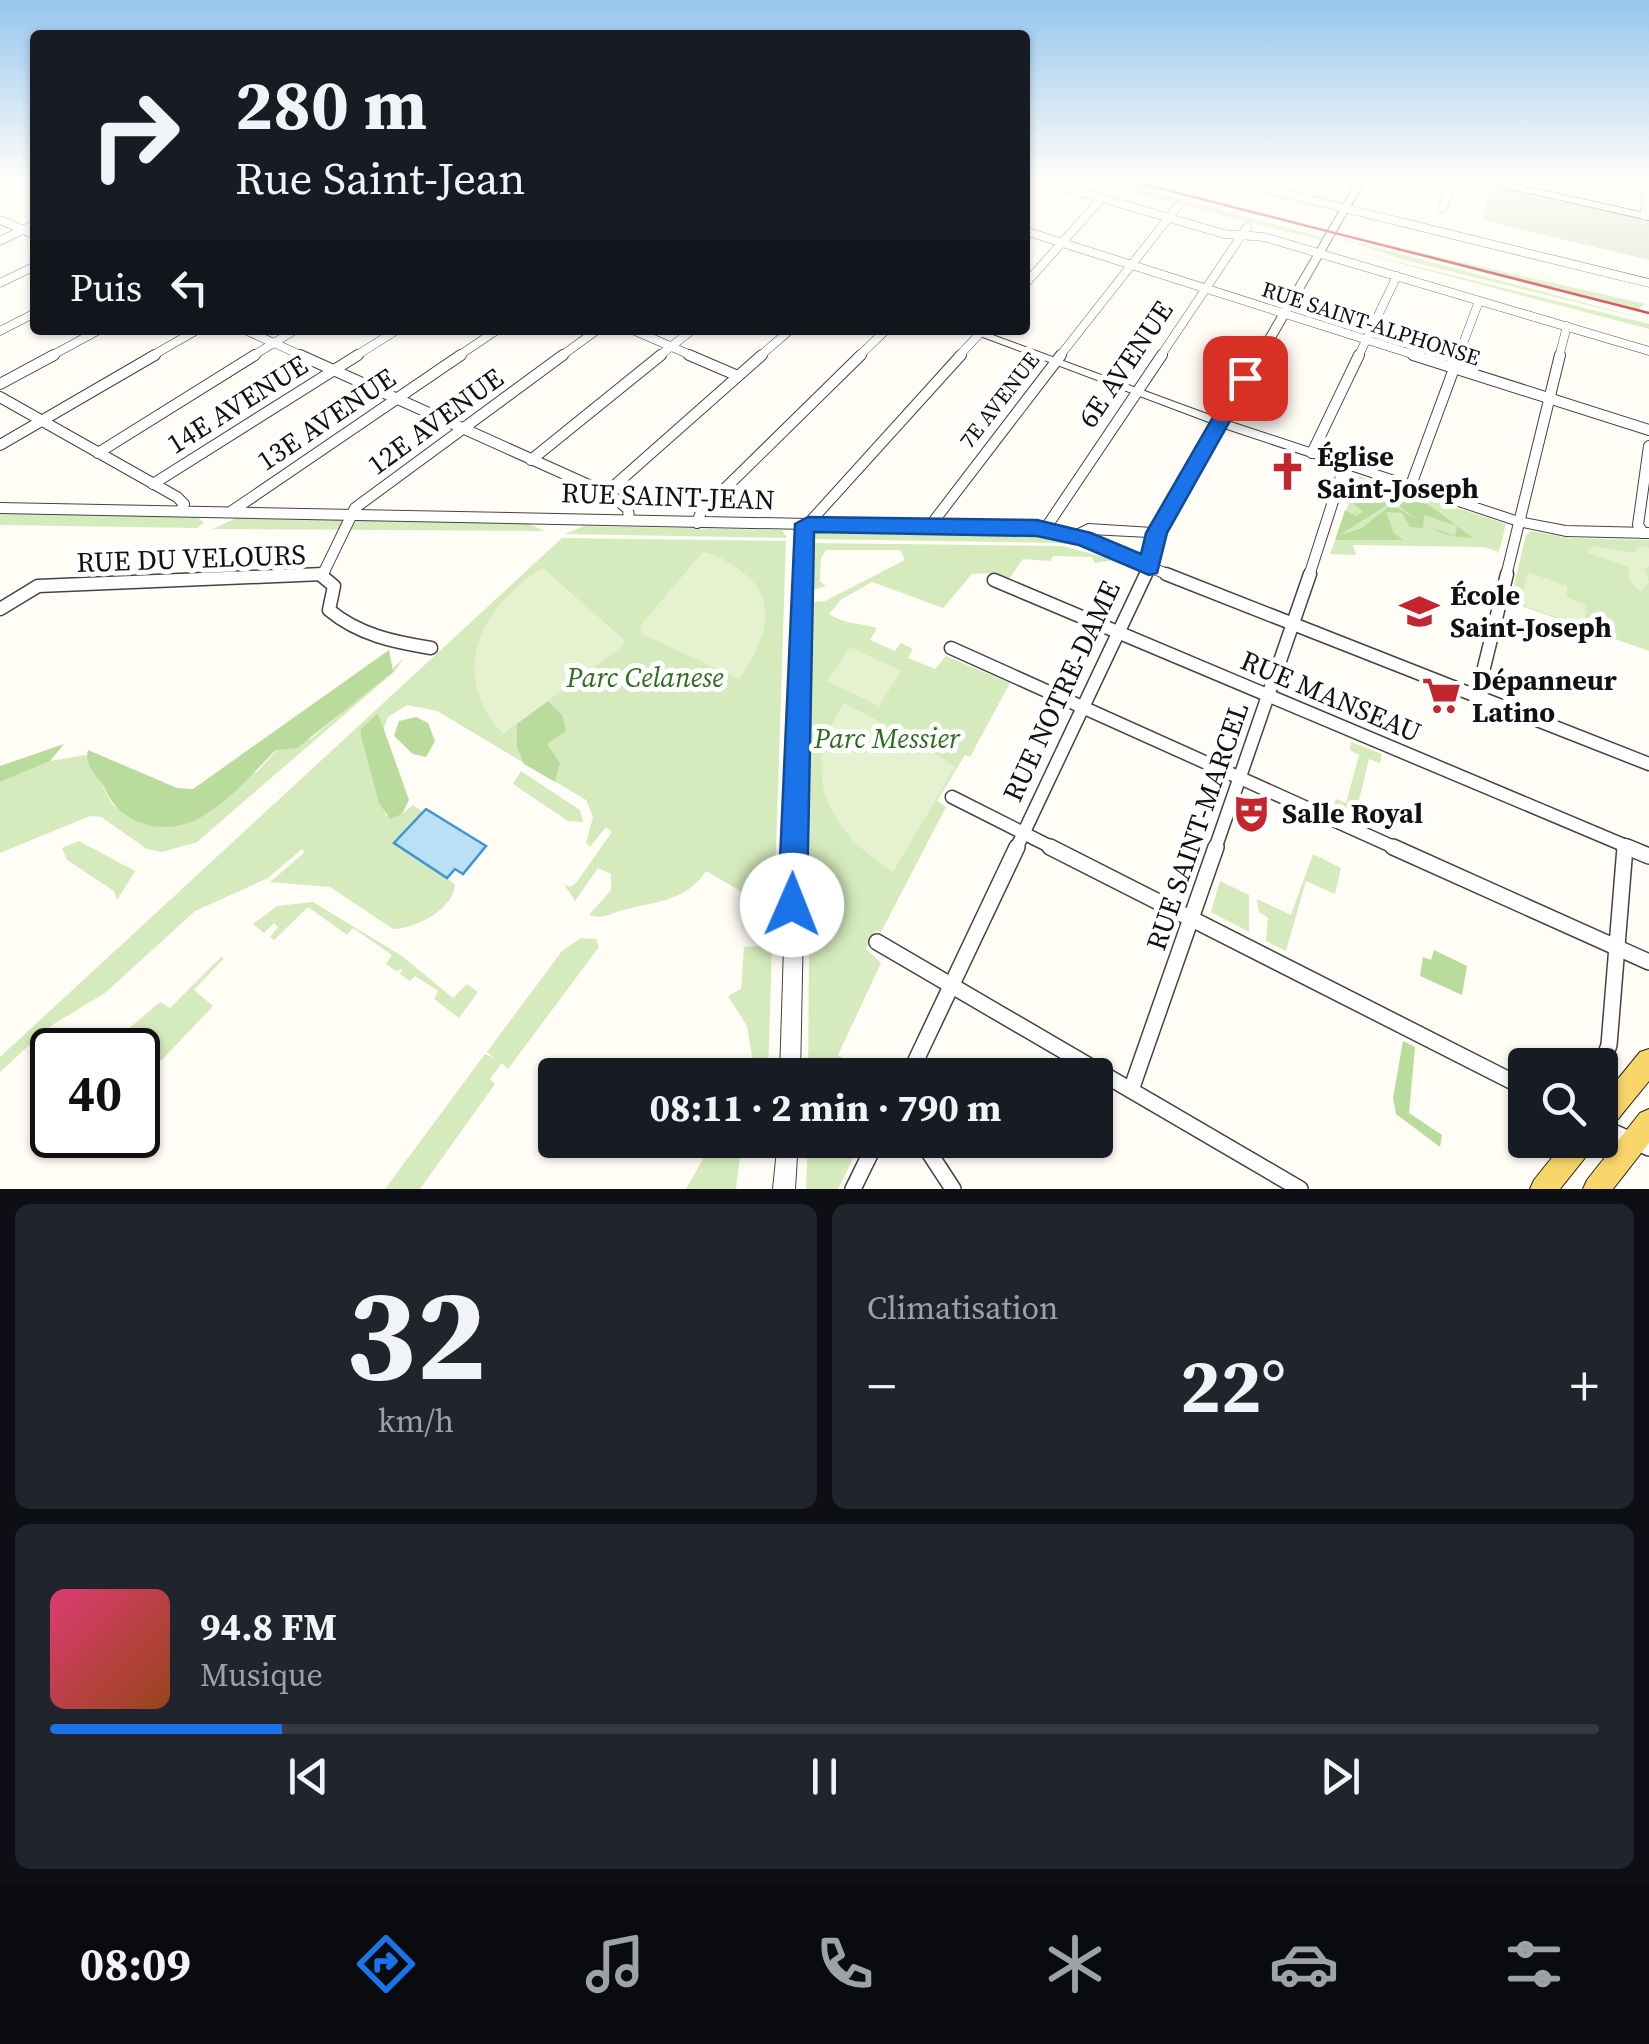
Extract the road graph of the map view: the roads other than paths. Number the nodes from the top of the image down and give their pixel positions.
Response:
1 (1042, 236) edge
2 (1068, 236) edge
3 (1152, 236) edge
4 (1240, 236) edge
5 (1262, 236) edge
6 (1330, 236) edge
7 (1459, 236) edge
8 (1062, 243) junction
9 (1319, 254) junction
10 (1130, 264) junction
11 (30, 268) edge
12 (1397, 276) junction
13 (1030, 278) edge
14 (0, 283) edge
15 (1649, 283) edge
16 (1204, 288) junction
17 (1479, 300) junction
18 (1283, 313) junction
19 (30, 316) edge
20 (1567, 326) junction
21 (0, 331) edge
22 (90, 335) edge
23 (188, 335) edge
24 (255, 335) edge
25 (288, 335) edge
26 (388, 335) edge
27 (491, 335) edge
28 (589, 335) edge
29 (644, 335) edge
30 (686, 335) edge
31 (784, 335) edge
32 (881, 335) edge
33 (974, 335) edge
34 (988, 335) edge
35 (1366, 340) junction
36 (274, 344) junction
37 (672, 347) junction
38 (1649, 350) edge
39 (1054, 362) junction
40 (1454, 368) junction
41 (333, 370) junction
42 (738, 376) junction
43 (0, 384) edge
44 (1135, 391) junction
45 (0, 398) edge
46 (1548, 398) junction
47 (396, 399) junction
48 (41, 421) junction
49 (1219, 422) junction
50 (463, 429) junction
51 (1649, 430) edge
52 (0, 445) edge
53 (1649, 446) edge
54 (98, 453) junction
55 (1312, 453) junction
56 (532, 460) junction
57 (1345, 464) junction
58 (153, 484) junction
59 (1411, 486) junction
60 (606, 493) junction
61 (0, 508) edge
62 (181, 510) junction
63 (230, 512) junction
64 (350, 514) junction
65 (630, 520) junction
66 (1518, 522) junction
67 (696, 523) junction
68 (808, 524) junction
69 (930, 526) junction
70 (1045, 529) junction
71 (1157, 533) junction
72 (1646, 533) edge
73 (1075, 536) junction
74 (1149, 567) junction
75 (322, 576) junction
76 (994, 580) dead end
77 (0, 610) edge
78 (1294, 624) junction
79 (1119, 633) junction
80 (432, 648) dead end
81 (951, 648) dead end
82 (1478, 696) junction
83 (1269, 697) junction
84 (1085, 709) junction
85 (1649, 764) edge
86 (1240, 778) junction
87 (952, 798) dead end
88 (1025, 834) junction
89 (1625, 845) junction
90 (1649, 856) edge
91 (1192, 918) junction
92 (877, 942) dead end
93 (1617, 947) junction
94 (1649, 962) edge
95 (951, 986) junction
96 (1608, 1048) edge
97 (790, 1058) edge
98 (917, 1058) edge
99 (1649, 1061) edge
100 (1508, 1079) edge
101 (1132, 1090) junction
102 (1618, 1100) edge
103 (1618, 1128) edge
104 (1644, 1136) edge
105 (787, 1158) edge
106 (869, 1158) edge
107 (933, 1158) edge
108 (1568, 1158) edge
109 (1272, 1182) edge
110 (784, 1189) edge
111 (853, 1189) edge
112 (953, 1189) edge
113 (1300, 1189) edge
114 (1543, 1189) edge
115 (1596, 1189) edge

1 - 8 street, RUE SAINT-ALPHONSE
2 - 8 street
3 - 10 street, 7E AVENUE
4 - 16 street, 6E AVENUE
5 - 9 street
6 - 9 street, RUE NOTRE-DAME
7 - 15 street
8 - 10 street, RUE SAINT-ALPHONSE
8 - 13 street
9 - 12 street
9 - 18 street, RUE NOTRE-DAME
10 - 16 street, RUE SAINT-ALPHONSE
10 - 39 street, 7E AVENUE
11 - 14 street
12 - 17 street
12 - 35 street
16 - 18 street, RUE SAINT-ALPHONSE
16 - 44 street, 6E AVENUE
17 - 20 street
17 - 40 street
18 - 35 street, RUE SAINT-ALPHONSE
18 - 49 street, RUE NOTRE-DAME
19 - 21 street
20 - 38 street
20 - 46 street
22 - 43 street
23 - 48 street
24 - 36 street
25 - 36 street
26 - 41 street, 14E AVENUE
27 - 47 street, 13E AVENUE
28 - 50 street, 12E AVENUE
29 - 37 street
30 - 37 street
31 - 42 street
32 - 67 street
33 - 68 street
34 - 39 street
35 - 40 street, RUE SAINT-ALPHONSE
35 - 55 street
36 - 41 street
36 - 54 street
37 - 42 street
37 - 56 street
39 - 44 street
39 - 69 street, 7E AVENUE
40 - 46 street, RUE SAINT-ALPHONSE
40 - 59 street
41 - 47 street
41 - 58 street, 14E AVENUE
42 - 60 street
44 - 49 street
44 - 70 street, 6E AVENUE
45 - 48 street
46 - 51 street, RUE SAINT-ALPHONSE
46 - 66 street
47 - 50 street
47 - 63 street, 13E AVENUE
48 - 52 street
48 - 54 street
49 - 55 street
49 - 71 street, RUE NOTRE-DAME
50 - 56 street
50 - 64 street, 12E AVENUE
53 - 72 street
54 - 58 street
55 - 57 street
56 - 60 street
57 - 59 street
57 - 78 street, RUE SAINT-MARCEL
58 - 62 street
59 - 66 street
60 - 65 street
61 - 62 street, RUE SAINT-JEAN
62 - 63 street, RUE SAINT-JEAN
63 - 64 street, RUE SAINT-JEAN
64 - 65 street, RUE SAINT-JEAN
64 - 75 street, RUE DU VELOURS
65 - 67 street, RUE SAINT-JEAN
66 - 72 street
66 - 82 street
67 - 68 street, RUE SAINT-JEAN
68 - 69 street, RUE SAINT-JEAN
68 - 97 street
69 - 70 street, RUE SAINT-JEAN
70 - 73 street, RUE SAINT-JEAN
71 - 73 street
71 - 74 street, RUE NOTRE-DAME
73 - 74 street, RUE SAINT-JEAN
74 - 78 street, RUE SAINT-JEAN
74 - 79 street, RUE NOTRE-DAME
75 - 77 street, RUE DU VELOURS
75 - 80 street
76 - 79 street, RUE MANSEAU
78 - 82 street, RUE SAINT-JEAN
78 - 83 street, RUE SAINT-MARCEL
79 - 83 street, RUE MANSEAU
79 - 84 street, RUE NOTRE-DAME
81 - 84 street
82 - 85 street, RUE SAINT-JEAN
83 - 86 street, RUE SAINT-MARCEL
83 - 89 street, RUE MANSEAU
84 - 86 street
84 - 88 street, RUE NOTRE-DAME
86 - 91 street, RUE SAINT-MARCEL
86 - 93 street
87 - 88 street
88 - 91 street
88 - 95 street, RUE NOTRE-DAME
89 - 90 street, RUE MANSEAU
89 - 93 street
91 - 100 street
91 - 101 street, RUE SAINT-MARCEL
92 - 95 street
93 - 94 street
93 - 96 street
95 - 98 street, RUE NOTRE-DAME
95 - 101 street
99 - 102 main road
101 - 109 street
103 - 104 street
104 - 115 main road
105 - 110 street
106 - 111 street
107 - 112 street
108 - 114 main road
109 - 113 street

